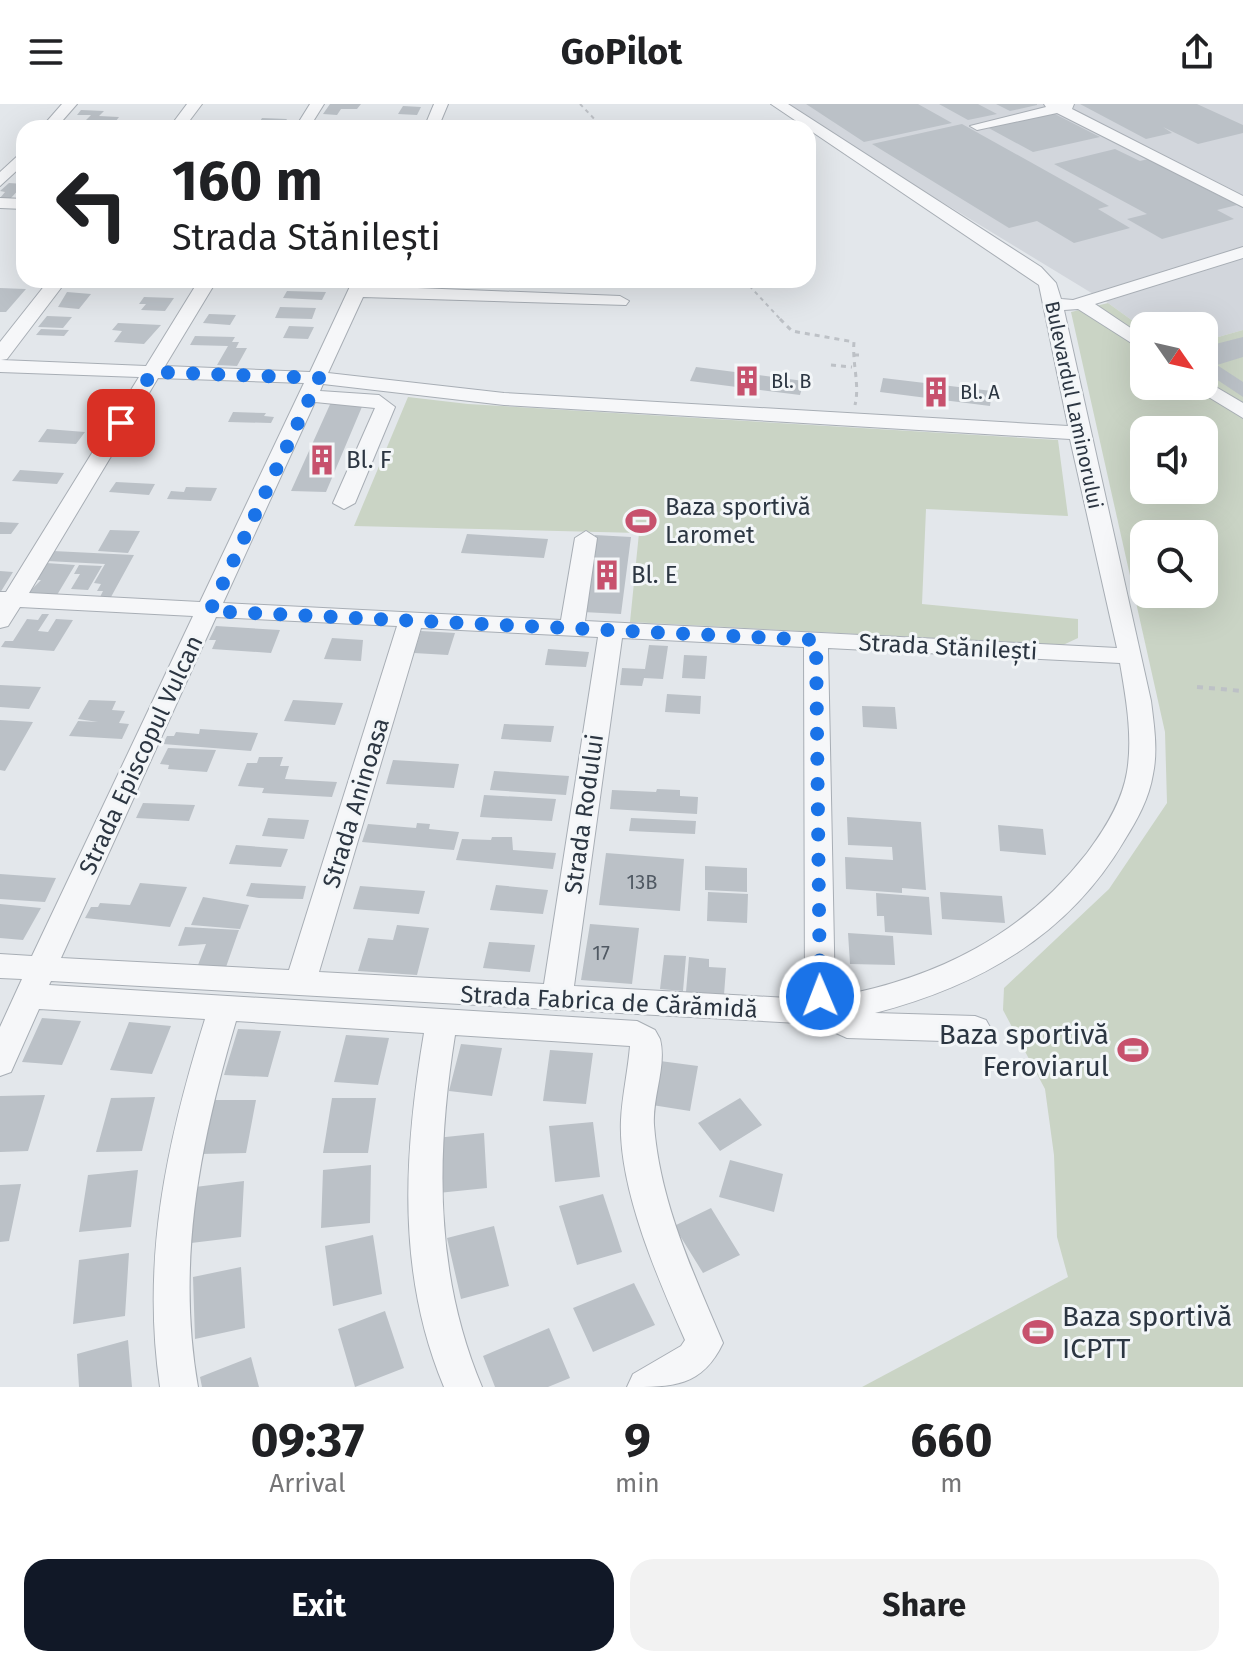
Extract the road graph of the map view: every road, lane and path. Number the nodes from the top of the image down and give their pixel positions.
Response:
1 (70, 104) edge
2 (195, 104) edge
3 (580, 104) edge
4 (778, 104) edge
5 (990, 104) edge
6 (1065, 105) edge
7 (1016, 118) junction
8 (55, 120) edge
9 (182, 120) edge
10 (595, 120) edge
11 (803, 120) edge
12 (977, 126) dead end
13 (816, 129) edge
14 (1169, 152) dead end
15 (16, 164) edge
16 (0, 181) edge
17 (1243, 202) edge
18 (1243, 252) edge
19 (1047, 283) junction
20 (52, 288) edge
21 (203, 288) edge
22 (359, 288) edge
23 (409, 288) edge
24 (752, 288) edge
25 (620, 301) dead end
26 (1083, 301) junction
27 (1053, 304) junction
28 (1130, 335) edge
29 (0, 355) edge
30 (854, 355) junction
31 (864, 355) dead end
32 (831, 365) dead end
33 (0, 366) edge
34 (852, 367) junction
35 (152, 372) junction
36 (314, 387) junction
37 (1218, 395) edge
38 (1243, 412) edge
39 (845, 419) junction
40 (1080, 433) junction
41 (344, 503) dead end
42 (586, 538) dead end
43 (7, 600) edge
44 (210, 611) junction
45 (411, 620) junction
46 (0, 621) edge
47 (572, 628) junction
48 (611, 631) junction
49 (816, 640) junction
50 (1128, 656) junction
51 (1197, 687) dead end
52 (1243, 691) edge
53 (0, 966) edge
54 (35, 982) junction
55 (300, 985) junction
56 (557, 998) junction
57 (224, 1009) junction
58 (820, 1012) junction
59 (442, 1022) junction
60 (975, 1029) dead end
61 (0, 1063) edge
62 (179, 1387) edge
63 (463, 1387) edge
64 (646, 1387) edge

1 - 8 street
2 - 9 street
3 - 10 path
4 - 11 street, Bulevardul Laminorului
5 - 7 street
6 - 7 street
6 - 14 street
6 - 17 street
7 - 12 street
13 - 19 street, Bulevardul Laminorului
15 - 16 street
18 - 26 street
19 - 26 street
19 - 27 street, Bulevardul Laminorului
20 - 29 street
21 - 35 street
22 - 36 street, Strada Episcopul Vulcan
23 - 25 street
24 - 30 path
26 - 27 street
26 - 28 street
27 - 40 street, Bulevardul Laminorului
30 - 31 path
30 - 34 path
32 - 34 path
33 - 35 street
34 - 39 path
35 - 36 street
35 - 43 street
36 - 39 street
36 - 41 street
36 - 44 street, Strada Episcopul Vulcan
37 - 38 street
39 - 40 street
40 - 50 street, Bulevardul Laminorului
42 - 47 street
43 - 44 street, Strada Stănilești
43 - 46 street
44 - 45 street, Strada Stănilești
44 - 54 street, Strada Episcopul Vulcan
45 - 47 street, Strada Stănilești
45 - 55 street, Strada Aninoasa
47 - 48 street, Strada Stănilești
48 - 49 street, Strada Stănilești
48 - 56 street, Strada Rodului
49 - 50 street, Strada Stănilești
49 - 58 street
50 - 58 street, Strada Fabrica de Cărămidă
51 - 52 path
53 - 54 street, Strada Fabrica de Cărămidă
54 - 55 street, Strada Fabrica de Cărămidă
54 - 57 street, Strada Fabrica de Cărămidă
54 - 61 street, Strada Episcopul Vulcan
55 - 56 street, Strada Fabrica de Cărămidă
56 - 58 street, Strada Fabrica de Cărămidă
57 - 59 street, Strada Fabrica de Cărămidă
57 - 62 street
58 - 60 street
59 - 63 street
59 - 64 street, Strada Fabrica de Cărămidă

